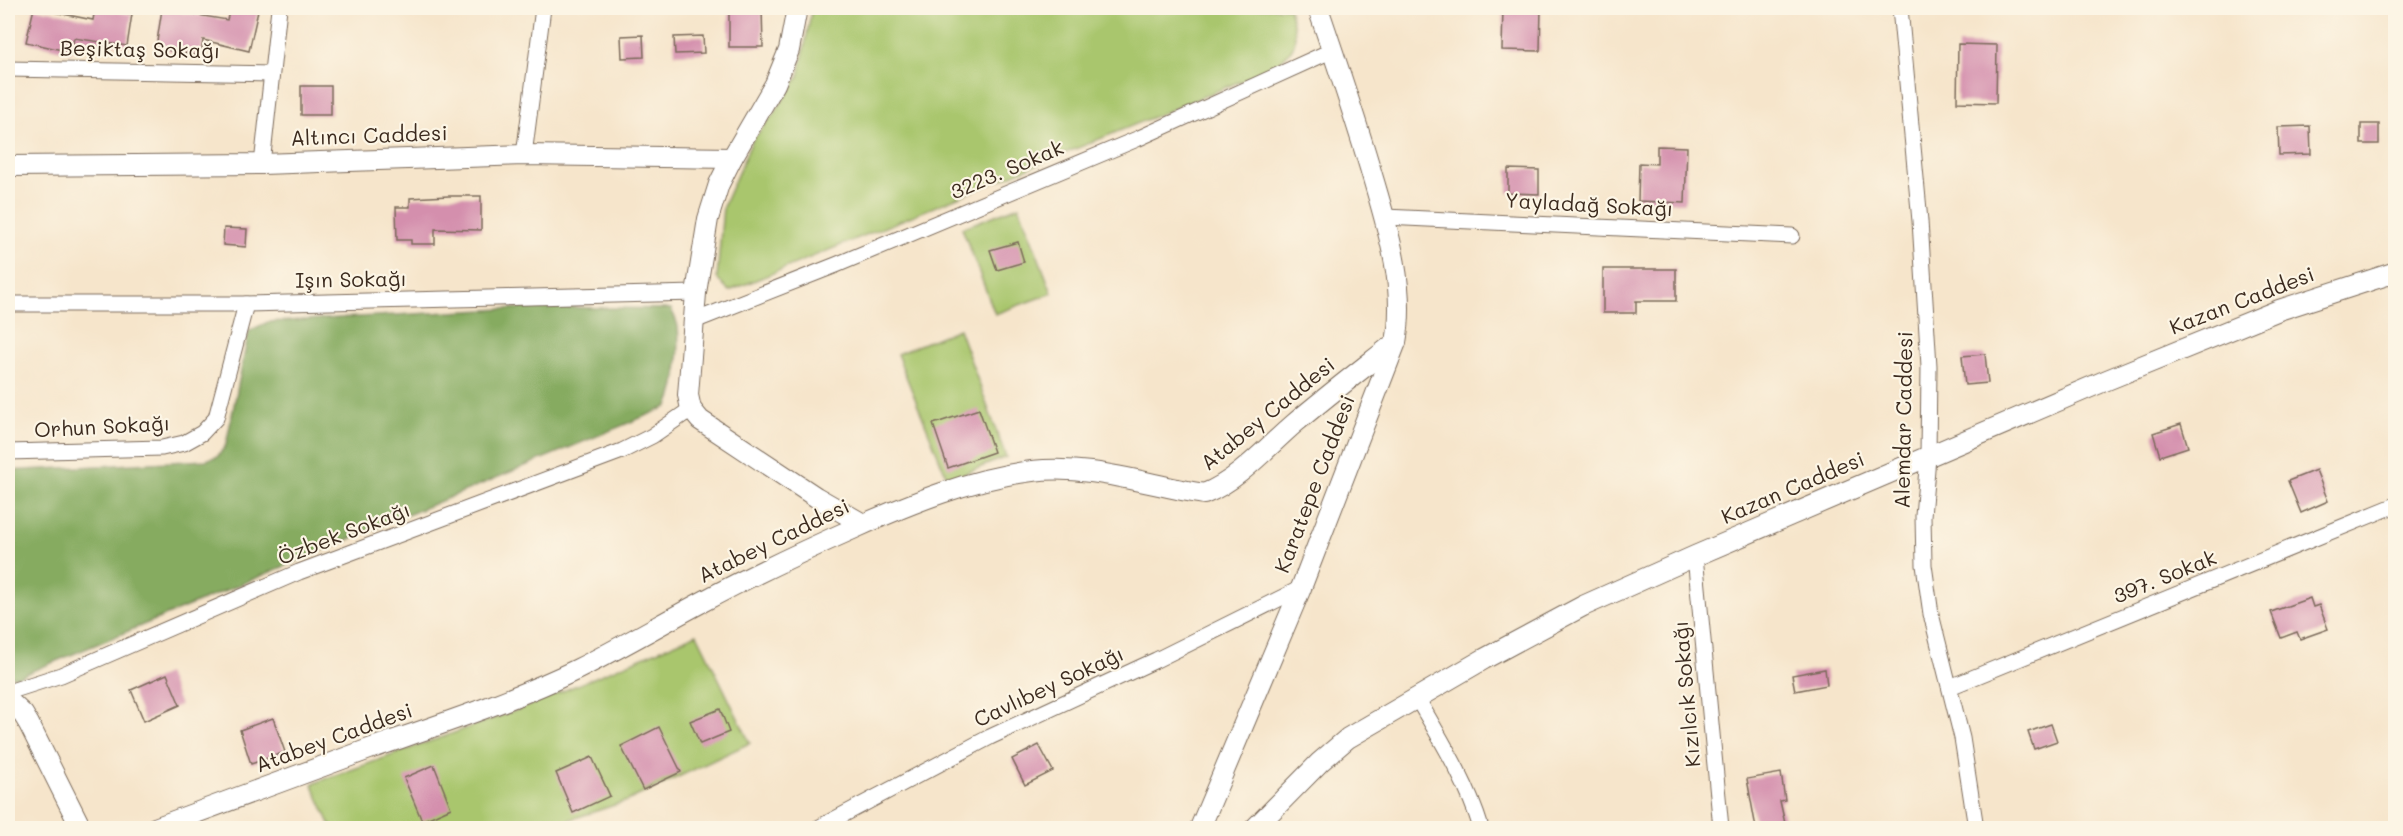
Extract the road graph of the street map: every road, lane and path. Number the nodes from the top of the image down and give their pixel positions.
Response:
1 (279, 8) edge
2 (543, 8) edge
3 (797, 8) edge
4 (1318, 8) edge
5 (1900, 8) edge
6 (1333, 51) junction
7 (8, 69) edge
8 (271, 74) junction
9 (524, 155) junction
10 (732, 158) junction
11 (262, 164) junction
12 (8, 166) edge
13 (1385, 217) junction
14 (1792, 236) dead end
15 (2396, 272) edge
16 (696, 293) junction
17 (8, 304) edge
18 (246, 304) junction
19 (694, 321) junction
20 (1396, 342) junction
21 (692, 409) junction
22 (8, 452) edge
23 (1928, 457) junction
24 (2396, 505) edge
25 (863, 524) junction
26 (1695, 556) junction
27 (1301, 588) junction
28 (1950, 687) junction
29 (8, 692) edge
30 (1417, 698) junction
31 (8, 700) edge
32 (81, 828) edge
33 (155, 828) edge
34 (818, 828) edge
35 (1200, 828) edge
36 (1254, 828) edge
37 (1481, 828) edge
38 (1721, 828) edge
39 (1976, 828) edge

1 - 8 street
2 - 9 street
3 - 10 street
4 - 6 street, Karatepe Caddesi
5 - 23 street, Alemdar Caddesi
6 - 13 street, Karatepe Caddesi
6 - 19 street, 3223. Sokak
7 - 8 street, Beşiktaş Sokağı
8 - 11 street
9 - 10 street, Altıncı Caddesi
9 - 11 street, Altıncı Caddesi
10 - 16 street
11 - 12 street, Altıncı Caddesi
13 - 14 street, Yayladağ Sokağı
13 - 20 street, Karatepe Caddesi
15 - 23 street, Kazan Caddesi
16 - 18 street, Işın Sokağı
16 - 19 street
17 - 18 street, Işın Sokağı
18 - 22 street, Orhun Sokağı
19 - 21 street
20 - 25 street, Atabey Caddesi
20 - 27 street, Karatepe Caddesi
21 - 25 street
21 - 29 street, Özbek Sokağı
23 - 26 street, Kazan Caddesi
23 - 28 street, Alemdar Caddesi
24 - 28 street, 397. Sokak
25 - 33 street, Atabey Caddesi
26 - 30 street, Kazan Caddesi
26 - 38 street, Kızılcık Sokağı
27 - 34 street, Cavlıbey Sokağı
27 - 35 street, Karatepe Caddesi
28 - 39 street, Alemdar Caddesi
30 - 36 street, Kazan Caddesi
30 - 37 street
31 - 32 street

